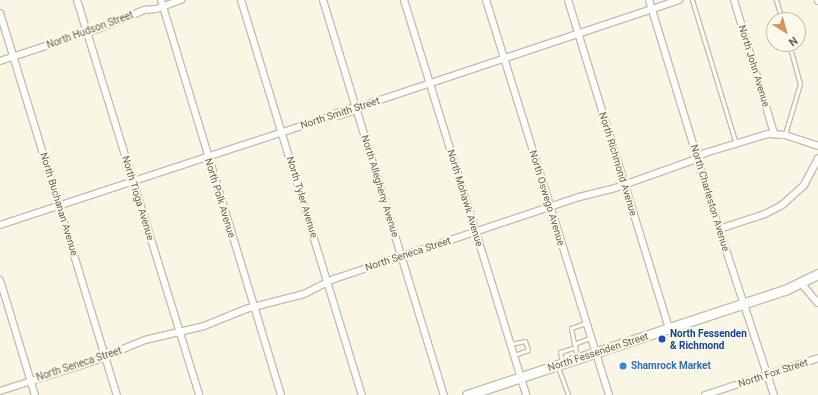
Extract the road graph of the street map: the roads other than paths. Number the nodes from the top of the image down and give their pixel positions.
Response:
1 (78, 0) edge
2 (161, 0) edge
3 (180, 0) edge
4 (241, 0) edge
5 (323, 0) edge
6 (404, 0) edge
7 (486, 0) edge
8 (568, 0) edge
9 (650, 0) edge
10 (679, 0) edge
11 (692, 0) edge
12 (734, 0) edge
13 (776, 0) edge
14 (163, 7) junction
15 (652, 9) junction
16 (780, 12) edge
17 (0, 13) edge
18 (87, 32) junction
19 (578, 34) junction
20 (791, 52) edge
21 (13, 57) junction
22 (504, 58) junction
23 (0, 61) edge
24 (430, 83) junction
25 (356, 108) junction
26 (337, 114) joint
27 (282, 132) junction
28 (774, 133) junction
29 (785, 135) junction
30 (736, 144) junction
31 (818, 146) edge
32 (207, 157) junction
33 (698, 157) junction
34 (818, 159) edge
35 (133, 181) junction
36 (624, 184) junction
37 (59, 206) junction
38 (550, 208) junction
39 (0, 225) edge
40 (719, 229) junction
41 (476, 232) junction
42 (402, 257) junction
43 (818, 274) edge
44 (0, 280) edge
45 (328, 282) junction
46 (801, 283) junction
47 (818, 303) edge
48 (743, 304) junction
49 (254, 307) junction
50 (585, 323) junction
51 (669, 328) junction
52 (179, 331) junction
53 (590, 338) junction
54 (510, 344) junction
55 (575, 345) junction
56 (594, 353) junction
57 (514, 355) junction
58 (106, 357) junction
59 (578, 358) junction
60 (818, 358) edge
61 (560, 364) junction
62 (767, 374) junction
63 (520, 377) junction
64 (30, 380) junction
65 (0, 391) edge
66 (35, 395) edge
67 (117, 395) edge
68 (199, 395) edge
69 (281, 395) edge
70 (362, 395) edge
71 (444, 395) edge
72 (467, 395) edge
73 (526, 395) edge
74 (568, 395) edge
75 (609, 395) edge
76 (705, 395) edge
77 (774, 395) edge

1 - 18 street, North Tioga Avenue
2 - 14 street, North Polk Avenue
3 - 14 street, North Hudson Street
4 - 27 street, North Tyler Avenue
5 - 25 street, North Allegheny Avenue
6 - 24 street, North Mohawk Avenue
7 - 22 street, North Oswego Avenue
8 - 19 street, North Richmond Avenue
9 - 15 street, North Charleston Avenue
10 - 15 street, North Smith Street
11 - 30 lane
12 - 28 street, North John Avenue
13 - 16 lane
14 - 18 street, North Hudson Street
14 - 32 street, North Polk Avenue
15 - 19 street, North Smith Street
15 - 33 street, North Charleston Avenue
17 - 21 street, North Buchanan Avenue
18 - 21 street, North Hudson Street
18 - 35 street, North Tioga Avenue
19 - 22 street, North Smith Street
19 - 36 street, North Richmond Avenue
20 - 29 lane
21 - 23 street, North Hudson Street
21 - 37 street, North Buchanan Avenue
22 - 24 street, North Smith Street
22 - 38 street, North Oswego Avenue
24 - 25 street, North Smith Street
24 - 41 street, North Mohawk Avenue
25 - 26 main road, North Smith Street
25 - 42 street, North Allegheny Avenue
26 - 27 street, North Smith Street
27 - 32 street, North Smith Street
27 - 45 street, North Tyler Avenue
28 - 29 street, North Seneca Street
28 - 30 street, North Seneca Street
29 - 31 street, North Seneca Street
30 - 33 street, North Seneca Street
32 - 35 street, North Smith Street
32 - 49 street, North Polk Avenue
33 - 36 street, North Seneca Street
33 - 40 street, North Charleston Avenue
34 - 40 street
35 - 37 street, North Smith Street
35 - 52 street, North Tioga Avenue
36 - 38 street, North Seneca Street
36 - 51 street, North Richmond Avenue
37 - 39 street, North Smith Street
37 - 58 street, North Buchanan Avenue
38 - 41 street, North Seneca Street
38 - 50 street, North Oswego Avenue
40 - 48 street, North Charleston Avenue
41 - 42 street, North Seneca Street
41 - 54 street, North Mohawk Avenue
42 - 45 street, North Seneca Street
42 - 71 street, North Allegheny Avenue
43 - 46 main road, North Fessenden Street
44 - 64 street
45 - 49 street, North Seneca Street
45 - 70 street, North Tyler Avenue
46 - 47 street
46 - 48 main road, North Fessenden Street
48 - 51 main road, North Fessenden Street
48 - 62 street, North Charleston Avenue
49 - 52 street, North Seneca Street
49 - 69 street, North Polk Avenue
50 - 53 street, North Oswego Avenue
50 - 55 lane
51 - 56 main road, North Fessenden Street
52 - 58 street, North Seneca Street
52 - 68 street, North Tioga Avenue
53 - 55 lane
53 - 56 street, North Oswego Avenue
54 - 57 street, North Mohawk Avenue
54 - 57 lane
55 - 59 lane
55 - 61 lane
56 - 59 main road, North Fessenden Street
56 - 75 street, North Oswego Avenue
57 - 63 street, North Mohawk Avenue
58 - 64 street, North Seneca Street
58 - 67 street, North Buchanan Avenue
59 - 61 main road, North Fessenden Street
60 - 62 street, North Fox Street
61 - 63 main road, North Fessenden Street
61 - 74 lane
62 - 76 street, North Fox Street
62 - 77 street, North Charleston Avenue
63 - 72 main road, North Fessenden Street
63 - 73 street, North Mohawk Avenue
64 - 65 street, North Seneca Street
64 - 66 street

